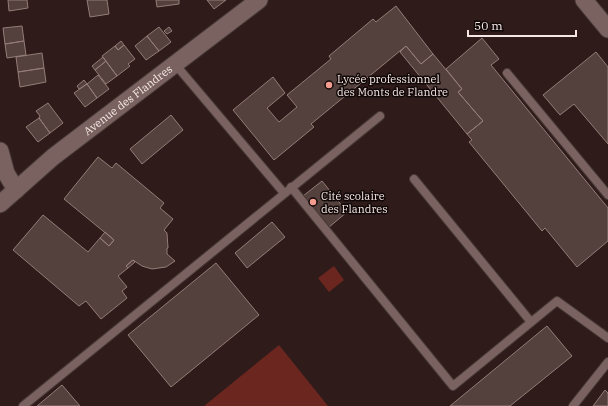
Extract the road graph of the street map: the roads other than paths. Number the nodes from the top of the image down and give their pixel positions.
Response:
1 (259, 0) edge
2 (584, 0) edge
3 (608, 29) edge
4 (175, 64) junction
5 (507, 73) dead end
6 (380, 116) dead end
7 (0, 151) edge
8 (414, 179) dead end
9 (291, 187) junction
10 (16, 190) junction
11 (284, 193) junction
12 (608, 195) edge
13 (0, 204) edge
14 (531, 322) junction
15 (608, 338) edge
16 (608, 362) edge
17 (23, 406) edge
18 (573, 406) edge

1 - 4 street, Avenue des Flandres
2 - 3 street
4 - 10 street, Avenue des Flandres
4 - 11 lane
5 - 12 lane
6 - 9 lane
7 - 10 street
8 - 14 lane
9 - 11 lane
9 - 14 lane
10 - 13 street, Avenue des Flandres
11 - 17 lane
14 - 15 lane
16 - 18 lane

